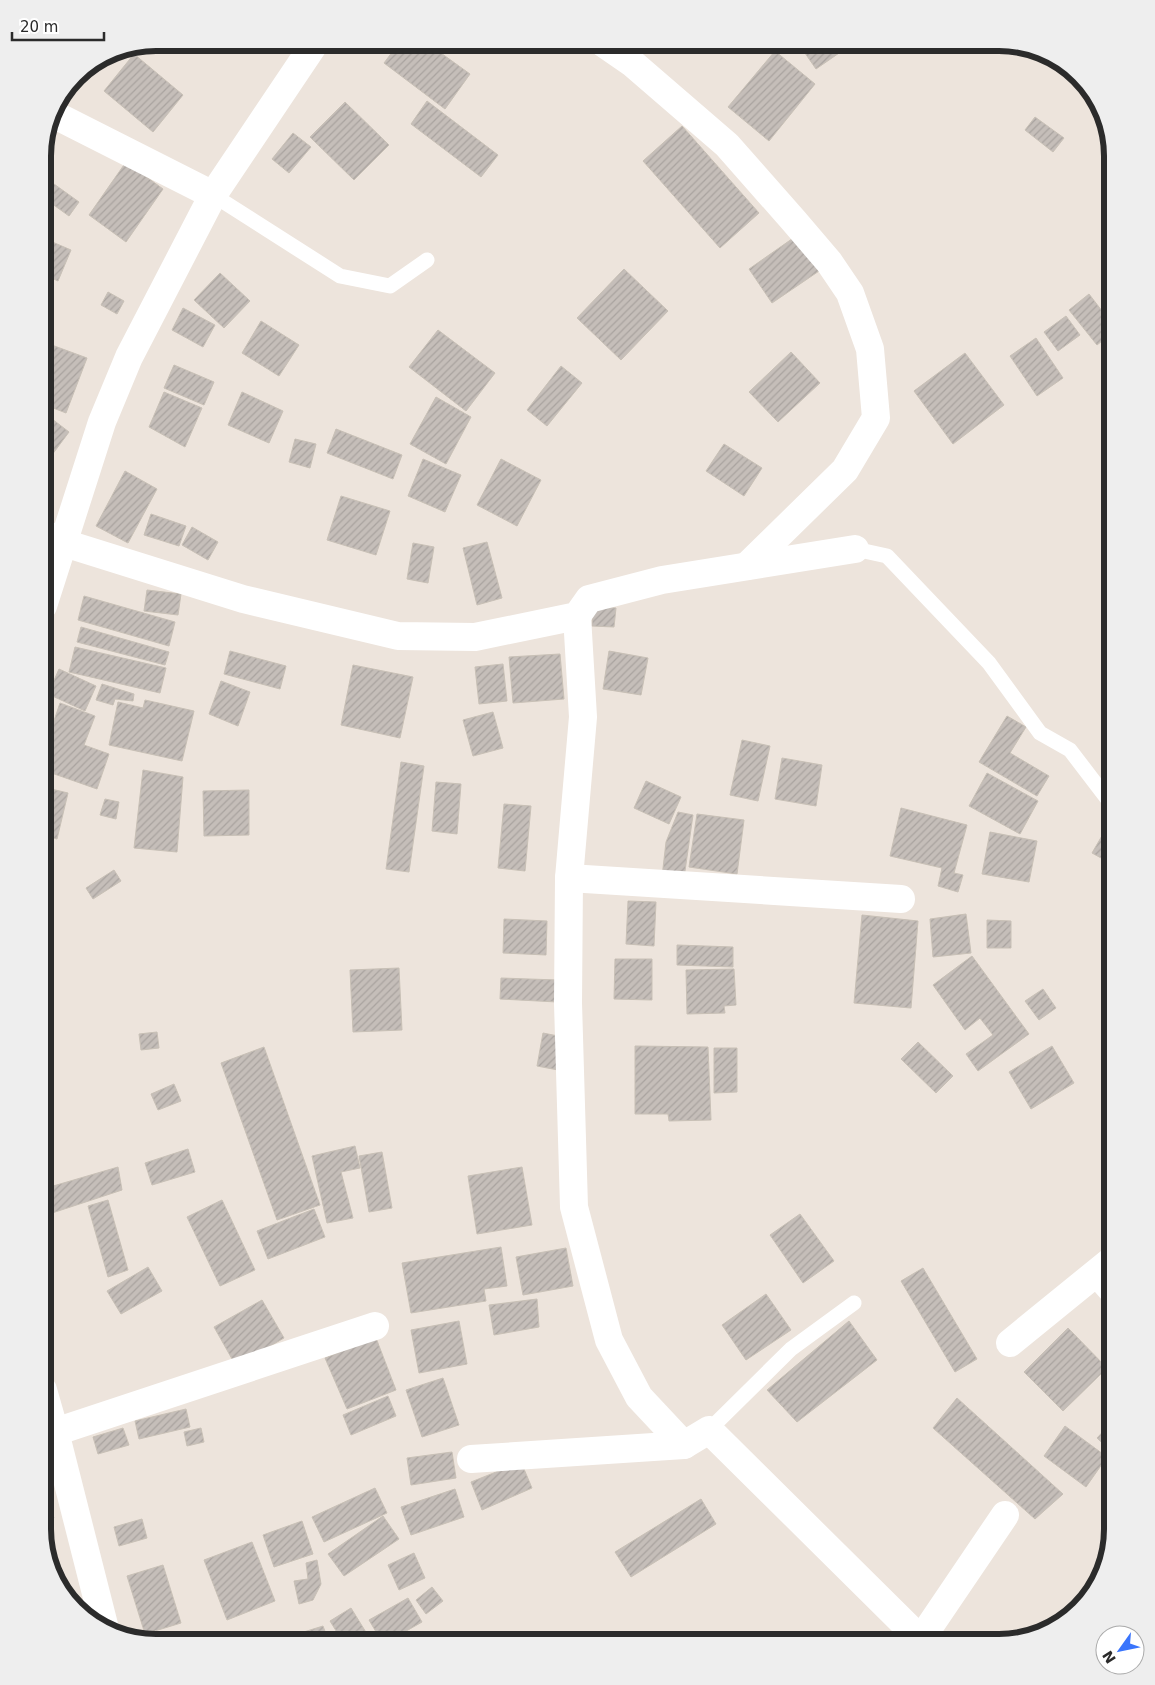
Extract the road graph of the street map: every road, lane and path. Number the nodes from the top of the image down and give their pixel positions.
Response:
1 (308, 51) edge
2 (615, 51) edge
3 (59, 117) edge
4 (213, 195) junction
5 (427, 260) dead end
6 (53, 538) edge
7 (855, 549) joint
8 (51, 552) edge
9 (747, 566) junction
10 (577, 616) junction
11 (1104, 795) edge
12 (569, 878) junction
13 (901, 899) dead end
14 (1102, 1269) edge
15 (854, 1303) dead end
16 (375, 1326) dead end
17 (1010, 1343) dead end
18 (709, 1430) junction
19 (51, 1433) edge
20 (51, 1441) edge
21 (684, 1445) junction
22 (471, 1459) dead end
23 (1005, 1515) dead end
24 (102, 1619) edge
25 (913, 1634) edge
26 (925, 1634) edge

1 - 4 street
2 - 9 street
3 - 4 street
4 - 5 lane
4 - 6 street
6 - 8 street
6 - 10 street
7 - 9 street
7 - 11 lane
9 - 10 street
10 - 12 street
12 - 13 street
12 - 21 street
14 - 17 street
15 - 18 lane
16 - 19 street
18 - 21 street
18 - 25 street
20 - 24 street
21 - 22 street
23 - 26 street

